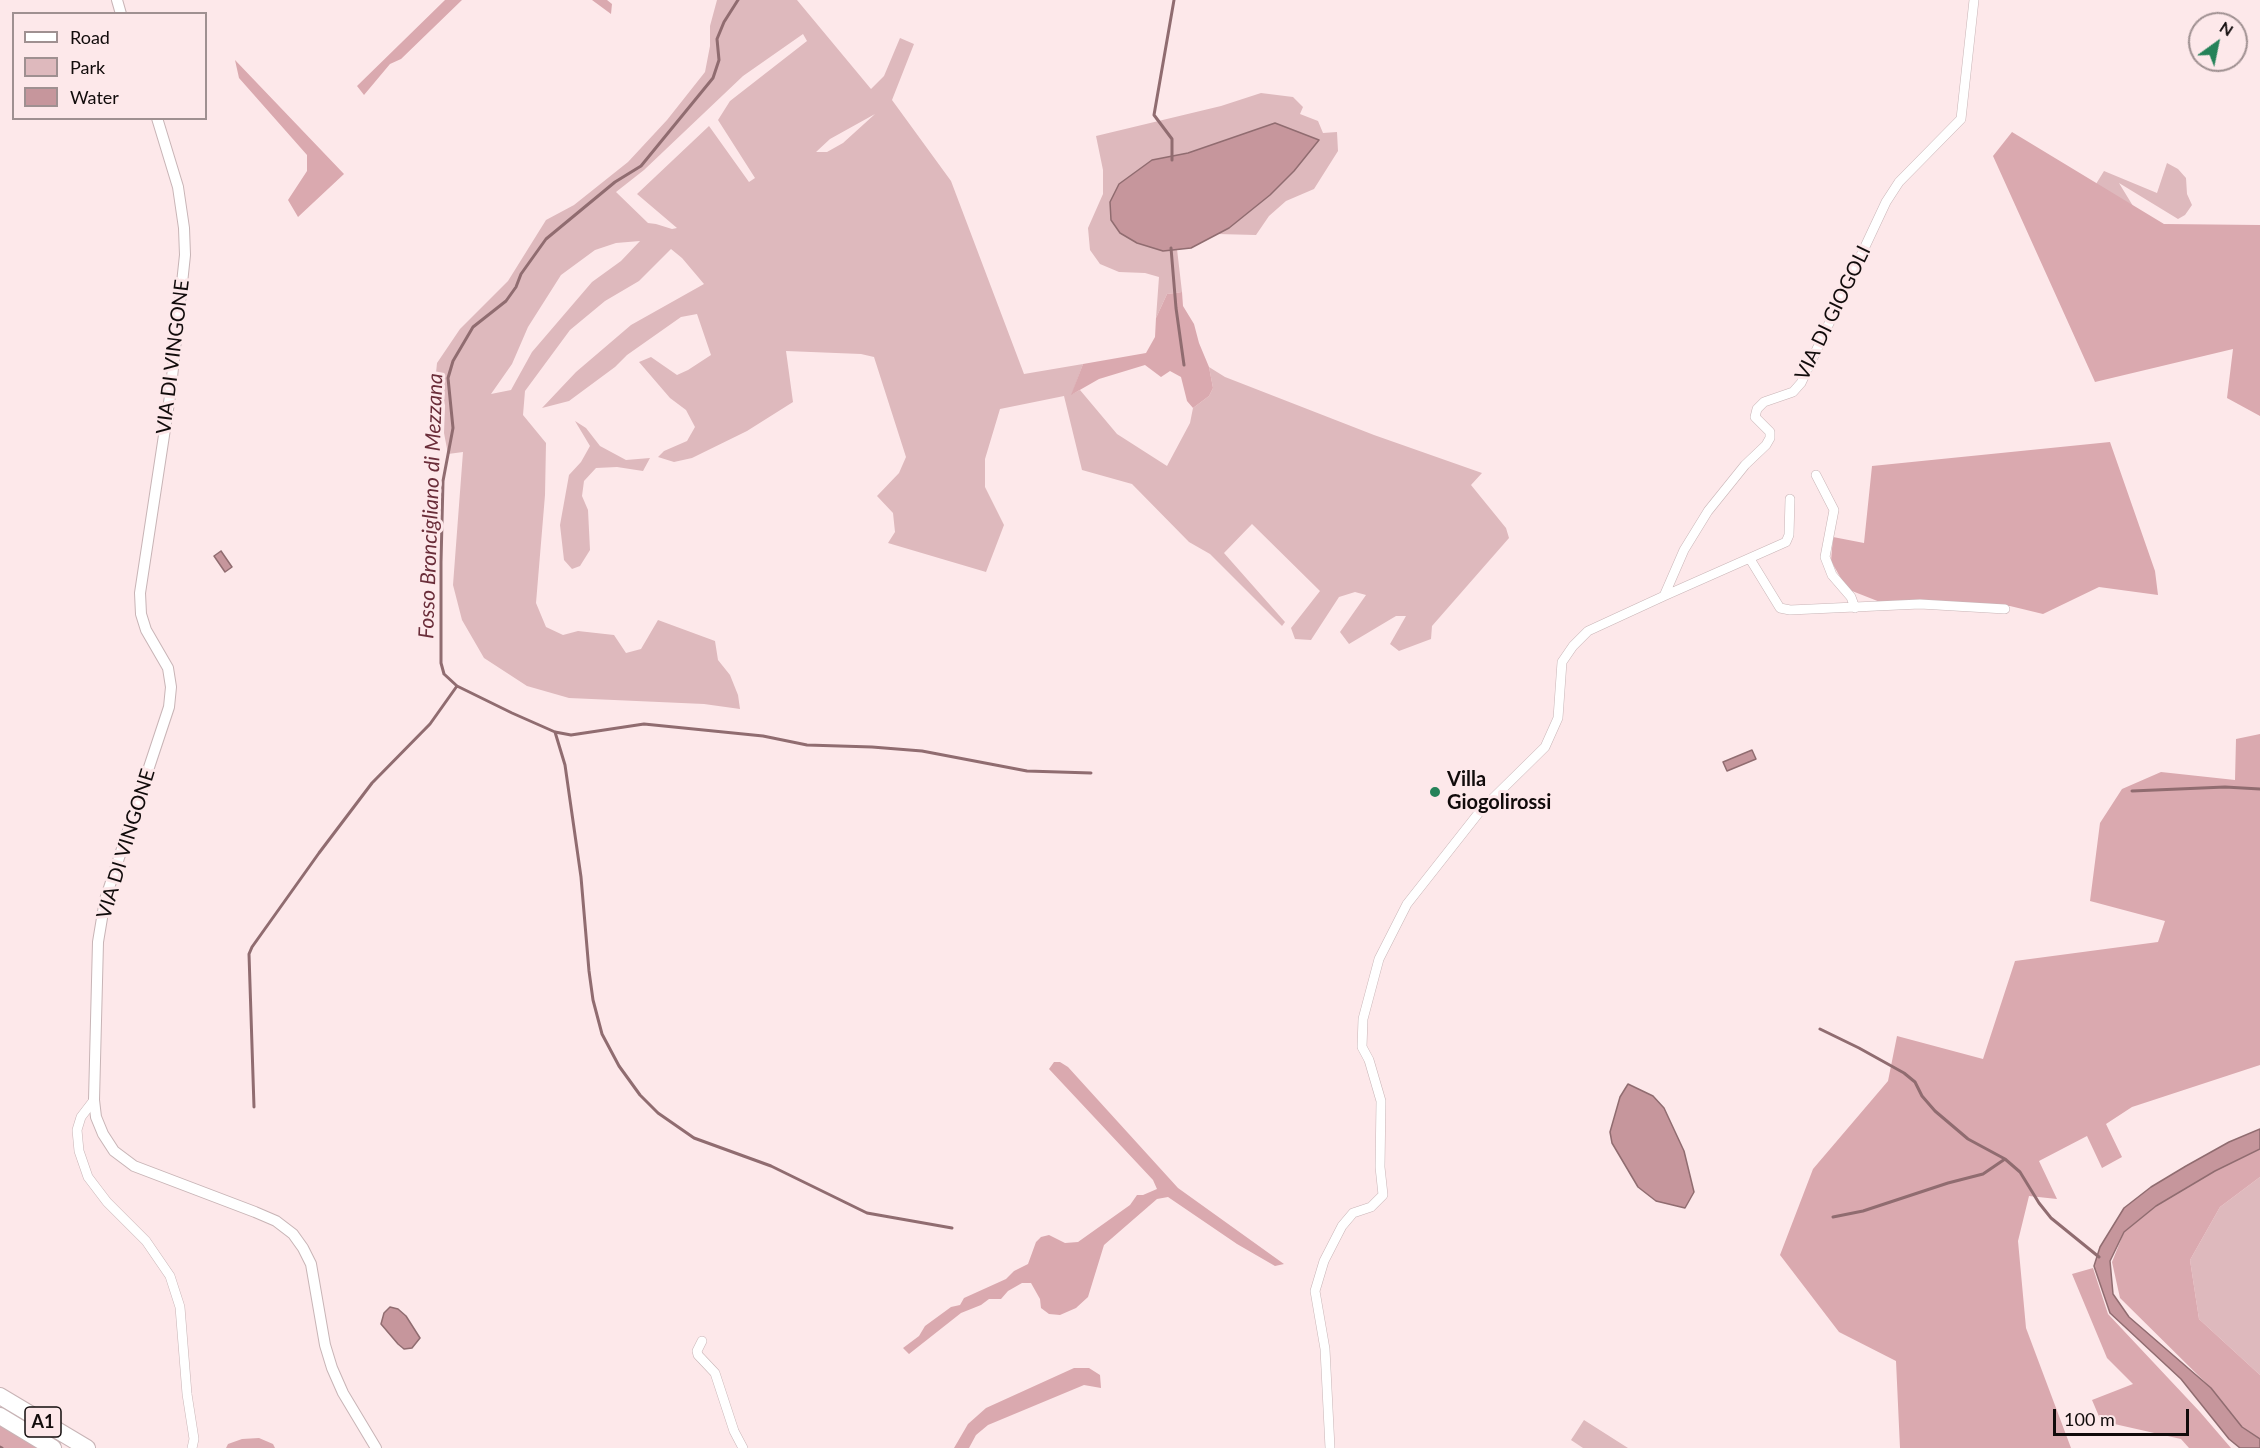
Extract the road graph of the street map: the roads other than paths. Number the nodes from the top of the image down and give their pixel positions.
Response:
1 (1974, 0) edge
2 (158, 120) edge
3 (1816, 475) dead end
4 (1790, 499) dead end
5 (1750, 559) junction
6 (1664, 596) junction
7 (1855, 608) junction
8 (2005, 609) dead end
9 (94, 1100) junction
10 (702, 1341) dead end
11 (0, 1396) edge
12 (0, 1416) edge
13 (53, 1448) edge
14 (87, 1448) edge
15 (192, 1448) edge
16 (376, 1448) edge
17 (743, 1448) edge
18 (1330, 1448) edge

1 - 6 street, VIA DI GIOGOLI
2 - 9 street, VIA DI VINGONE
3 - 7 street
4 - 5 street
5 - 6 street
5 - 7 street
6 - 18 street
7 - 8 street
9 - 15 street
9 - 16 street, VIA DI VINGONE
10 - 17 street
11 - 14 highway, A1
12 - 13 highway, A1

